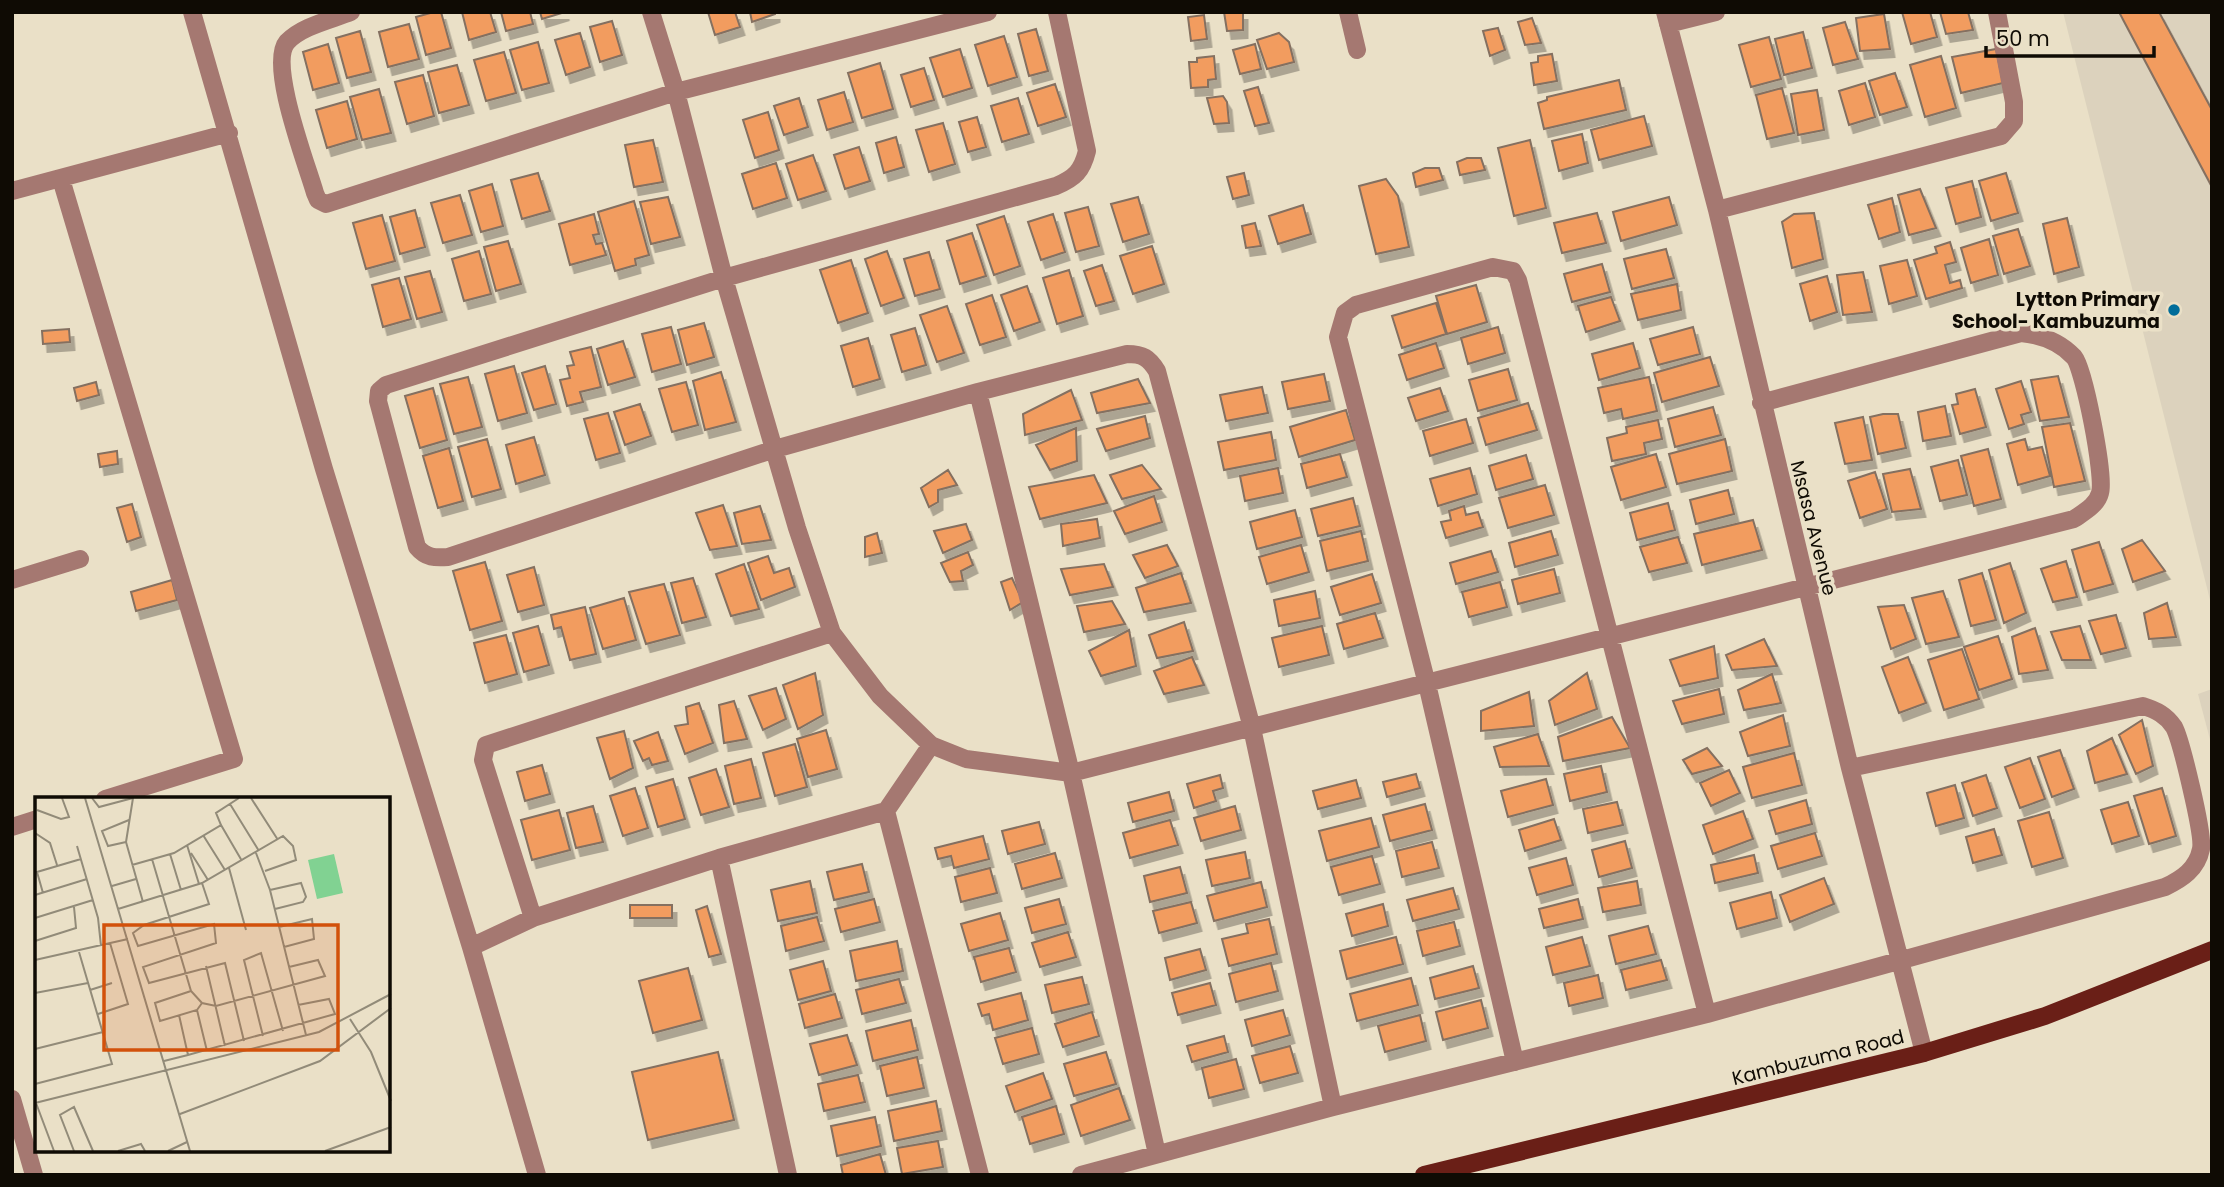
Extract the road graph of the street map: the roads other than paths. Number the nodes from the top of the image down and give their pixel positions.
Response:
1 (192, 12) edge
2 (351, 12) edge
3 (651, 12) edge
4 (988, 12) edge
5 (1057, 12) edge
6 (1348, 12) edge
7 (1716, 12) edge
8 (1997, 12) edge
9 (1667, 18) edge
10 (1357, 50) dead end
11 (676, 92) junction
12 (229, 133) junction
13 (61, 179) junction
14 (12, 191) edge
15 (1717, 210) junction
16 (724, 278) junction
17 (978, 392) junction
18 (1761, 403) junction
19 (775, 449) junction
20 (80, 559) dead end
21 (12, 580) edge
22 (1806, 586) junction
23 (832, 633) junction
24 (1608, 638) junction
25 (1427, 684) junction
26 (1252, 728) junction
27 (931, 745) junction
28 (1850, 768) junction
29 (1071, 773) junction
30 (111, 797) edge
31 (886, 811) junction
32 (35, 821) edge
33 (12, 827) edge
34 (719, 858) junction
35 (533, 918) junction
36 (471, 947) junction
37 (2212, 950) edge
38 (1902, 961) junction
39 (1707, 1014) junction
40 (1924, 1053) junction
41 (1515, 1062) junction
42 (12, 1099) edge
43 (1333, 1107) junction
44 (1157, 1154) junction
45 (34, 1175) edge
46 (537, 1175) edge
47 (788, 1175) edge
48 (980, 1175) edge
49 (1081, 1175) edge
50 (1424, 1175) edge

1 - 12 street
2 - 11 street
3 - 11 street
4 - 11 street
5 - 16 street
6 - 10 street
7 - 9 street
8 - 15 street
9 - 15 street, Msasa Avenue
11 - 16 street
12 - 13 street
12 - 36 street
13 - 14 street
13 - 30 street
15 - 18 street, Msasa Avenue
16 - 19 street
16 - 19 street
17 - 19 street
17 - 26 street
17 - 29 street
18 - 22 street, Msasa Avenue
18 - 22 street
19 - 23 street
20 - 21 street
22 - 24 street
22 - 28 street, Msasa Avenue
23 - 27 street
23 - 35 street
24 - 25 street
24 - 25 street
24 - 39 street
25 - 26 street
25 - 41 street
26 - 29 street
26 - 43 street
27 - 29 street
27 - 31 street
28 - 38 street, Msasa Avenue
28 - 38 street
29 - 44 street
31 - 34 street
31 - 48 street
32 - 33 street
34 - 35 street
34 - 47 street
35 - 36 street
36 - 46 street
37 - 40 main road, Kambuzuma Road
38 - 39 street
38 - 40 street, Msasa Avenue
39 - 41 street
40 - 50 main road, Kambuzuma Road
41 - 43 street
42 - 45 street
43 - 44 street
44 - 49 street

